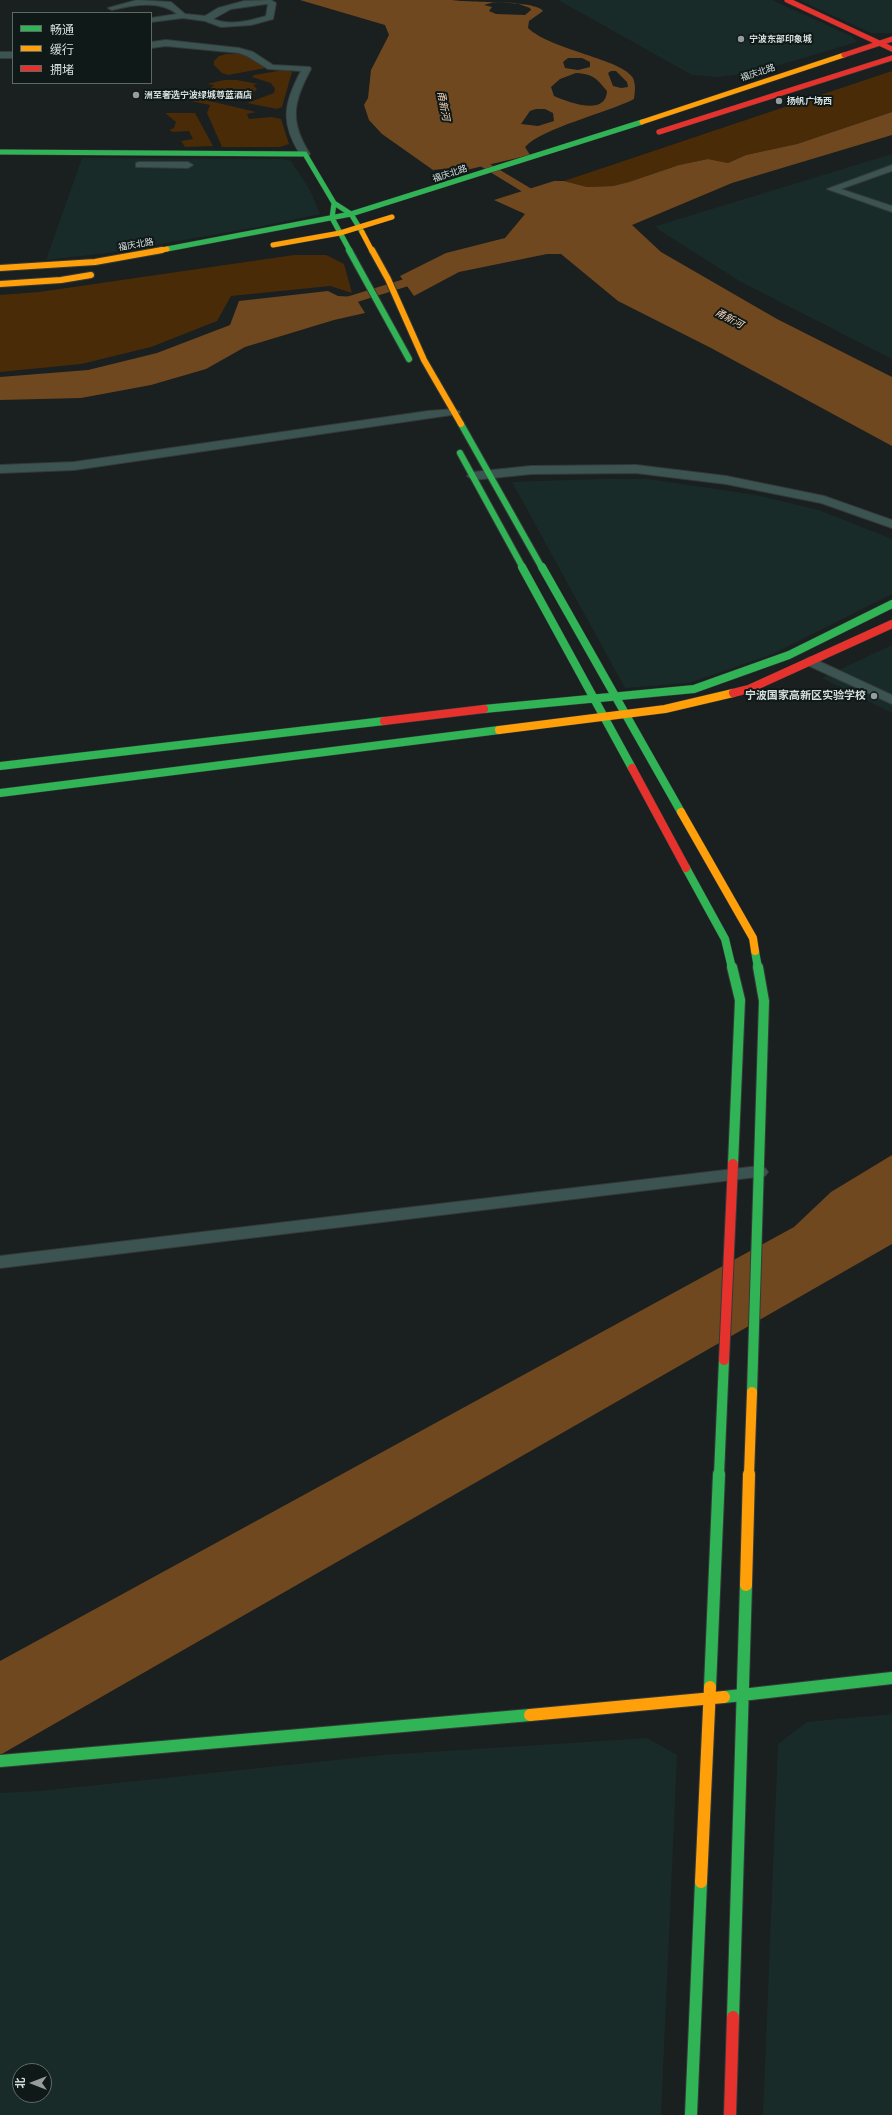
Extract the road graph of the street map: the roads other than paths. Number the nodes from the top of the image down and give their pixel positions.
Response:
1 (183, 0) edge
2 (787, 0) edge
3 (266, 1) edge
4 (171, 4) junction
5 (113, 7) edge
6 (183, 16) junction
7 (207, 19) junction
8 (152, 20) edge
9 (892, 39) edge
10 (879, 43) junction
11 (152, 45) edge
12 (892, 49) edge
13 (12, 54) edge
14 (0, 56) edge
15 (892, 58) edge
16 (653, 134) dead end
17 (0, 152) edge
18 (305, 154) junction
19 (139, 165) dead end
20 (188, 165) dead end
21 (892, 168) edge
22 (334, 203) junction
23 (892, 209) edge
24 (405, 213) dead end
25 (351, 214) junction
26 (332, 218) junction
27 (360, 228) junction
28 (340, 233) junction
29 (261, 247) dead end
30 (0, 268) edge
31 (100, 274) dead end
32 (0, 284) edge
33 (413, 366) dead end
34 (454, 412) junction
35 (458, 448) dead end
36 (0, 470) edge
37 (490, 476) junction
38 (474, 477) junction
39 (892, 524) edge
40 (892, 530) edge
41 (892, 604) edge
42 (892, 624) edge
43 (810, 661) junction
44 (616, 696) junction
45 (594, 698) junction
46 (892, 700) edge
47 (625, 713) junction
48 (604, 716) junction
49 (0, 766) edge
50 (0, 793) edge
51 (759, 1172) junction
52 (732, 1175) junction
53 (0, 1262) edge
54 (892, 1678) edge
55 (743, 1696) junction
56 (709, 1699) junction
57 (0, 1761) edge
58 (690, 2115) edge
59 (730, 2115) edge

1 - 4 street
2 - 10 main road
3 - 7 street
3 - 7 street
4 - 5 street
4 - 6 street
6 - 7 street
6 - 8 street
9 - 10 main road, 福庆北路
10 - 12 main road
10 - 25 main road, 福庆北路
11 - 18 street
13 - 14 street
15 - 16 main road
17 - 18 main road
18 - 22 main road
19 - 20 street
21 - 23 street
22 - 25 main road
22 - 26 main road
24 - 27 main road
25 - 26 main road, 福庆北路
25 - 27 main road
26 - 28 main road
26 - 30 main road, 福庆北路
27 - 28 main road
27 - 34 main road
28 - 29 main road
28 - 33 main road
31 - 32 main road
34 - 36 street
34 - 37 main road
35 - 38 main road
37 - 38 street
37 - 39 street
37 - 40 street
37 - 44 main road
38 - 45 main road
41 - 44 main road
42 - 43 main road
43 - 46 street
43 - 47 main road
44 - 45 main road
44 - 47 main road
45 - 48 main road
45 - 49 main road
47 - 48 main road
47 - 51 main road
48 - 50 main road
48 - 52 main road
51 - 52 street
51 - 55 main road
52 - 53 street
52 - 56 main road
54 - 55 main road
55 - 56 main road
55 - 59 main road
56 - 57 main road
56 - 58 main road

